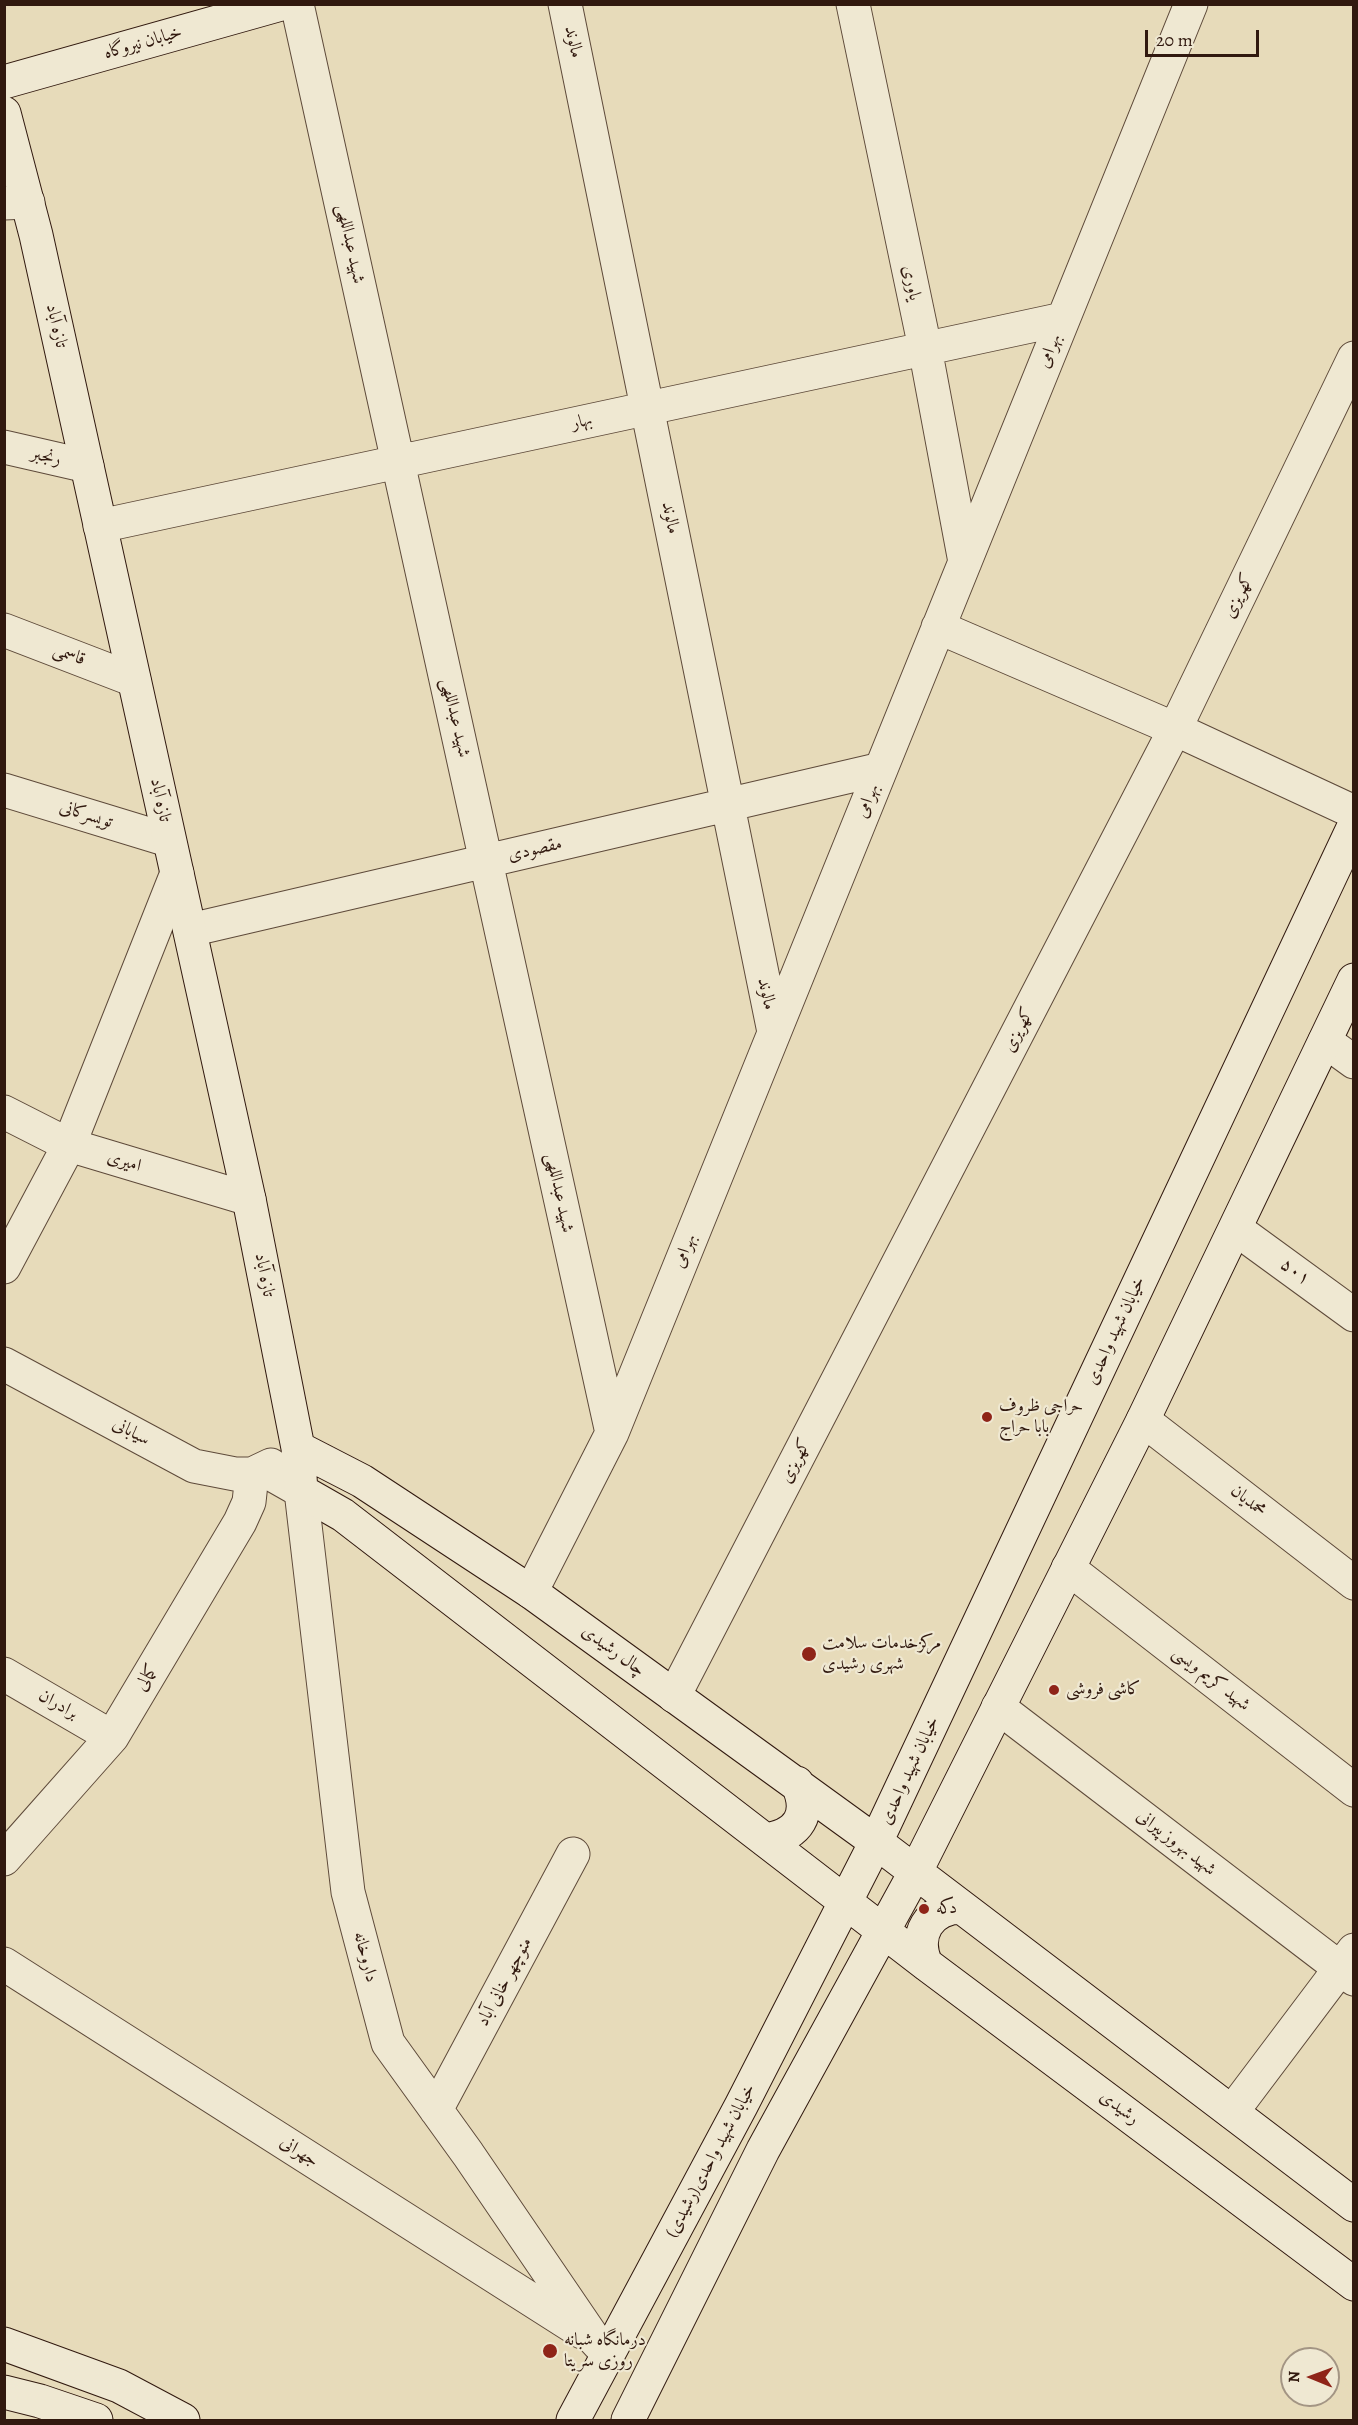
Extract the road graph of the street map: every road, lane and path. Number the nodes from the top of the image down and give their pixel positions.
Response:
1 (281, 4) edge
2 (297, 4) edge
3 (565, 4) edge
4 (854, 4) edge
5 (1191, 4) edge
6 (4, 82) edge
7 (4, 113) edge
8 (16, 203) edge
9 (1064, 318) junction
10 (925, 348) junction
11 (1353, 358) edge
12 (647, 408) junction
13 (4, 447) edge
14 (398, 462) junction
15 (87, 466) junction
16 (100, 526) junction
17 (965, 562) junction
18 (939, 627) junction
19 (4, 630) edge
20 (134, 680) junction
21 (1175, 729) junction
22 (881, 769) junction
23 (4, 790) edge
24 (728, 805) junction
25 (1353, 812) edge
26 (1353, 826) edge
27 (168, 840) junction
28 (487, 861) junction
29 (177, 873) junction
30 (190, 930) junction
31 (1353, 980) edge
32 (774, 1032) junction
33 (1325, 1041) junction
34 (1353, 1062) edge
35 (4, 1112) edge
36 (69, 1145) junction
37 (249, 1199) junction
38 (1236, 1228) junction
39 (4, 1267) edge
40 (1353, 1315) edge
41 (4, 1364) edge
42 (1143, 1420) junction
43 (612, 1433) junction
44 (298, 1448) junction
45 (258, 1472) junction
46 (301, 1491) junction
47 (1068, 1568) junction
48 (1353, 1583) edge
49 (531, 1592) junction
50 (4, 1674) edge
51 (674, 1696) junction
52 (998, 1707) junction
53 (112, 1737) junction
54 (798, 1783) junction
55 (1353, 1790) edge
56 (765, 1840) junction
57 (876, 1842) junction
58 (573, 1854) dead end
59 (4, 1859) edge
60 (915, 1871) junction
61 (845, 1899) junction
62 (962, 1907) junction
63 (884, 1931) junction
64 (4, 1964) edge
65 (927, 1964) junction
66 (1349, 1966) edge
67 (436, 2110) junction
68 (1232, 2112) junction
69 (1353, 2205) edge
70 (1353, 2284) edge
71 (4, 2344) edge
72 (601, 2347) junction
73 (4, 2392) edge
74 (96, 2421) edge
75 (183, 2421) edge
76 (573, 2421) edge
77 (628, 2421) edge

1 - 6 street, خیابان نیروگاه
2 - 14 street, شهید عبداللهی
3 - 12 street, مالوند
4 - 10 street, یاوری
5 - 9 street, بهرامی
7 - 8 street, تازه آباد
8 - 15 street, تازه آباد
9 - 10 street, بهار
9 - 17 street, بهرامی
10 - 12 street, بهار
10 - 17 street, یاوری
11 - 21 street, کهریزی
12 - 14 street, بهار
12 - 24 street, مالوند
13 - 15 street, رنجبر
14 - 16 street, بهار
14 - 28 street, شهید عبداللهی
15 - 16 street, تازه آباد
16 - 20 street, تازه آباد
17 - 18 street, بهرامی
18 - 21 street
18 - 22 street, بهرامی
19 - 20 street, قاسمی
20 - 27 street, تازه آباد
21 - 25 street
21 - 51 street, کهریزی
22 - 24 street, مقصودی
22 - 32 street, بهرامی
23 - 27 street, تویسرکانی
24 - 28 street, مقصودی
24 - 32 street, مالوند
26 - 57 street, خیابان شهید واحدی
27 - 29 street, تازه آباد
28 - 30 street, مقصودی
28 - 43 street, شهید عبداللهی
29 - 30 street, تازه آباد
29 - 36 street
30 - 37 street, تازه آباد
31 - 33 street
32 - 43 street, بهرامی
33 - 34 street
33 - 38 street
35 - 36 street, امیری
36 - 37 street, امیری
36 - 39 street
37 - 44 street, تازه آباد
38 - 40 street, ۵۰۱
38 - 42 street
41 - 45 street, سیابانی
42 - 47 street
42 - 48 street, محمدیان
43 - 49 street, بهرامی
44 - 45 street
44 - 46 street, تازه آباد
44 - 49 street, چال رشیدی
45 - 46 street, سیابانی
45 - 53 street, کمالی
46 - 56 street
46 - 67 street, داروخانه
47 - 52 street
47 - 55 street, شهید کریم ویسی
49 - 51 street, چال رشیدی
50 - 53 street, برادران
51 - 54 street, چال رشیدی
52 - 60 street
52 - 66 street, شهید بهروز پیرانی
53 - 59 street, کمالی
54 - 56 street
54 - 57 street, چال رشیدی
56 - 61 street
57 - 60 street, چال رشیدی
57 - 61 street, خیابان شهید واحدی
58 - 67 street, منوچهر خانی آباد
60 - 62 street
60 - 63 street
61 - 63 street
61 - 72 street, خیابان شهید واحدی(رشیدی)
62 - 65 street
62 - 68 street
63 - 65 street, رشیدی
63 - 77 street
64 - 72 street, جهرانی
65 - 70 street, رشیدی
66 - 68 street
67 - 72 street, داروخانه
68 - 69 street
71 - 75 street
72 - 76 street, خیابان شهید واحدی(رشیدی)
73 - 74 street

